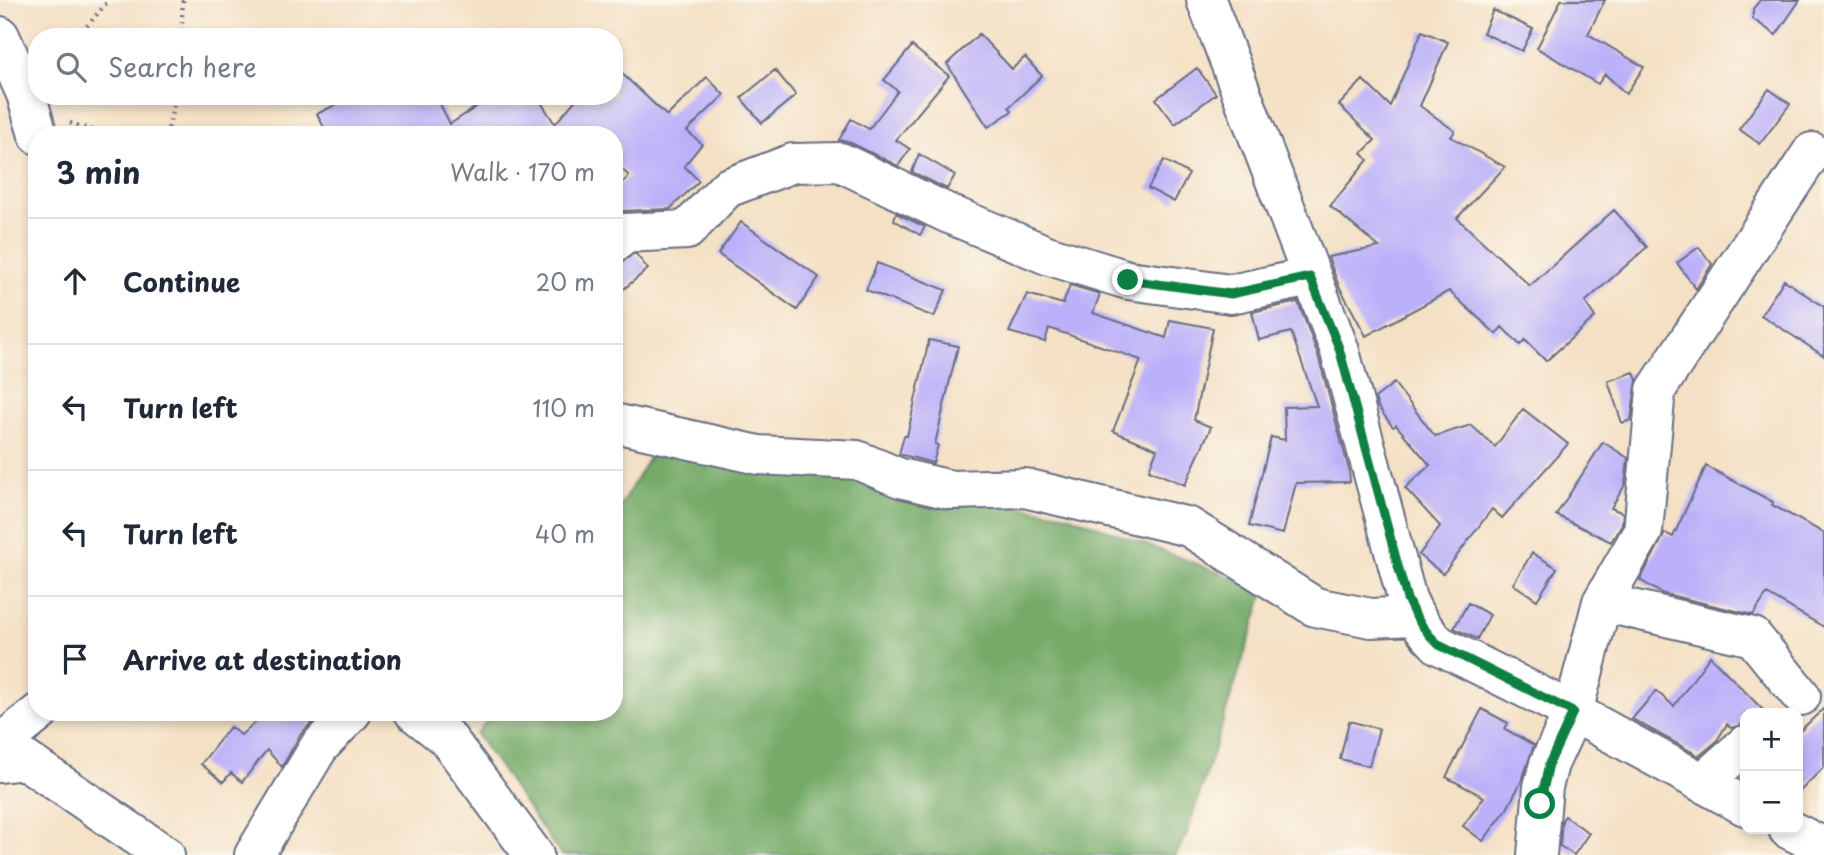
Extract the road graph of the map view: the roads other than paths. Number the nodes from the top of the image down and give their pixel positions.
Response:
1 (1206, 0) edge
2 (0, 36) edge
3 (28, 101) edge
4 (29, 105) edge
5 (35, 126) edge
6 (1812, 152) dead end
7 (623, 234) edge
8 (1310, 277) junction
9 (623, 425) edge
10 (1602, 602) junction
11 (1414, 616) junction
12 (1802, 694) edge
13 (1573, 712) junction
14 (29, 721) edge
15 (344, 721) edge
16 (425, 721) edge
17 (0, 744) edge
18 (1740, 749) edge
19 (0, 763) edge
20 (1702, 783) junction
21 (1740, 803) edge
22 (1797, 834) edge
23 (1824, 848) edge
24 (165, 855) edge
25 (254, 855) edge
26 (534, 855) edge
27 (1537, 855) edge

1 - 8 street
2 - 3 street
4 - 5 street
6 - 10 street
7 - 8 street
8 - 11 street
9 - 11 street
10 - 12 street
10 - 13 street
11 - 13 street
13 - 20 street
13 - 27 street
14 - 17 street
15 - 25 street
16 - 26 street
18 - 20 street
19 - 24 street
20 - 21 street
22 - 23 street

